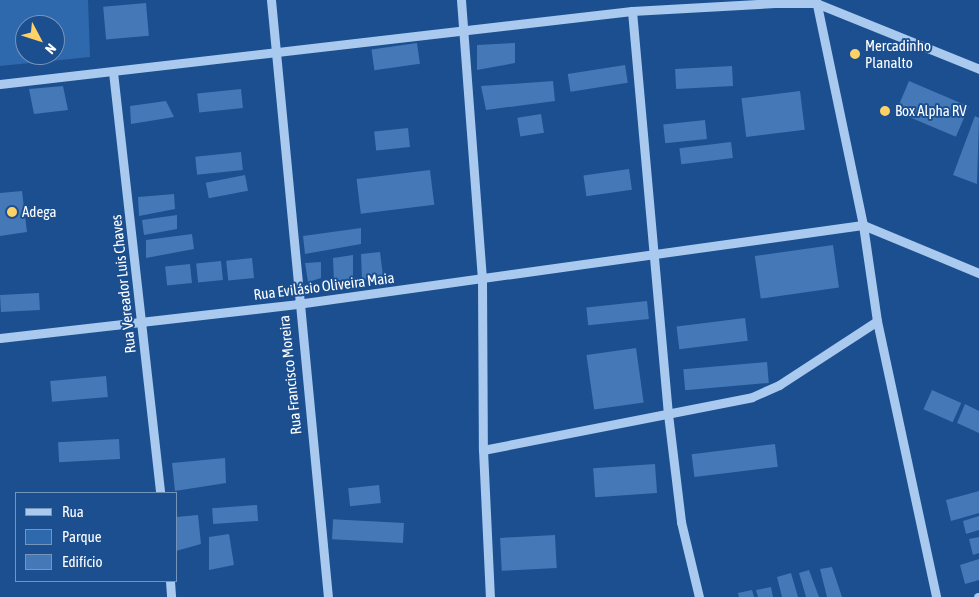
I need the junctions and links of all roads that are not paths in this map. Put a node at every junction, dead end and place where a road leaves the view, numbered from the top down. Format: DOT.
graph roads {
  1 [pos="271,0"];
  2 [pos="461,0"];
  3 [pos="816,1"];
  4 [pos="632,11"];
  5 [pos="463,30"];
  6 [pos="279,54"];
  7 [pos="979,69"];
  8 [pos="113,72"];
  9 [pos="0,84"];
  10 [pos="863,225"];
  11 [pos="650,251"];
  12 [pos="979,273"];
  13 [pos="482,279"];
  14 [pos="297,304"];
  15 [pos="876,321"];
  16 [pos="141,323"];
  17 [pos="0,338"];
  18 [pos="668,414"];
  19 [pos="482,450"];
  20 [pos="160,492"];
  21 [pos="170,582"];
  22 [pos="171,597"];
  23 [pos="328,597"];
  24 [pos="490,597"];
  25 [pos="699,597"];
  26 [pos="936,597"];
  1 -- 6 [label="street, Rua Francisco Moreira"];
  2 -- 5 [label="street"];
  3 -- 4 [label="street"];
  3 -- 7 [label="street"];
  3 -- 10 [label="street"];
  4 -- 5 [label="street"];
  4 -- 11 [label="street"];
  5 -- 6 [label="street"];
  5 -- 13 [label="street"];
  6 -- 8 [label="street"];
  6 -- 14 [label="street, Rua Francisco Moreira"];
  8 -- 9 [label="street"];
  8 -- 16 [label="street, Rua Vereador Luis Chaves"];
  10 -- 11 [label="street, Rua Evilásio Oliveira Maia"];
  10 -- 12 [label="street"];
  10 -- 15 [label="street"];
  11 -- 13 [label="street, Rua Evilásio Oliveira Maia"];
  11 -- 18 [label="street"];
  13 -- 14 [label="street, Rua Evilásio Oliveira Maia"];
  13 -- 19 [label="street"];
  14 -- 16 [label="street, Rua Evilásio Oliveira Maia"];
  14 -- 23 [label="street, Rua Francisco Moreira"];
  15 -- 18 [label="street"];
  15 -- 26 [label="street"];
  16 -- 17 [label="street, Rua Evilásio Oliveira Maia"];
  16 -- 20 [label="street, Rua Vereador Luis Chaves"];
  18 -- 19 [label="street"];
  18 -- 25 [label="street"];
  19 -- 24 [label="street"];
  21 -- 22 [label="street"];
}
